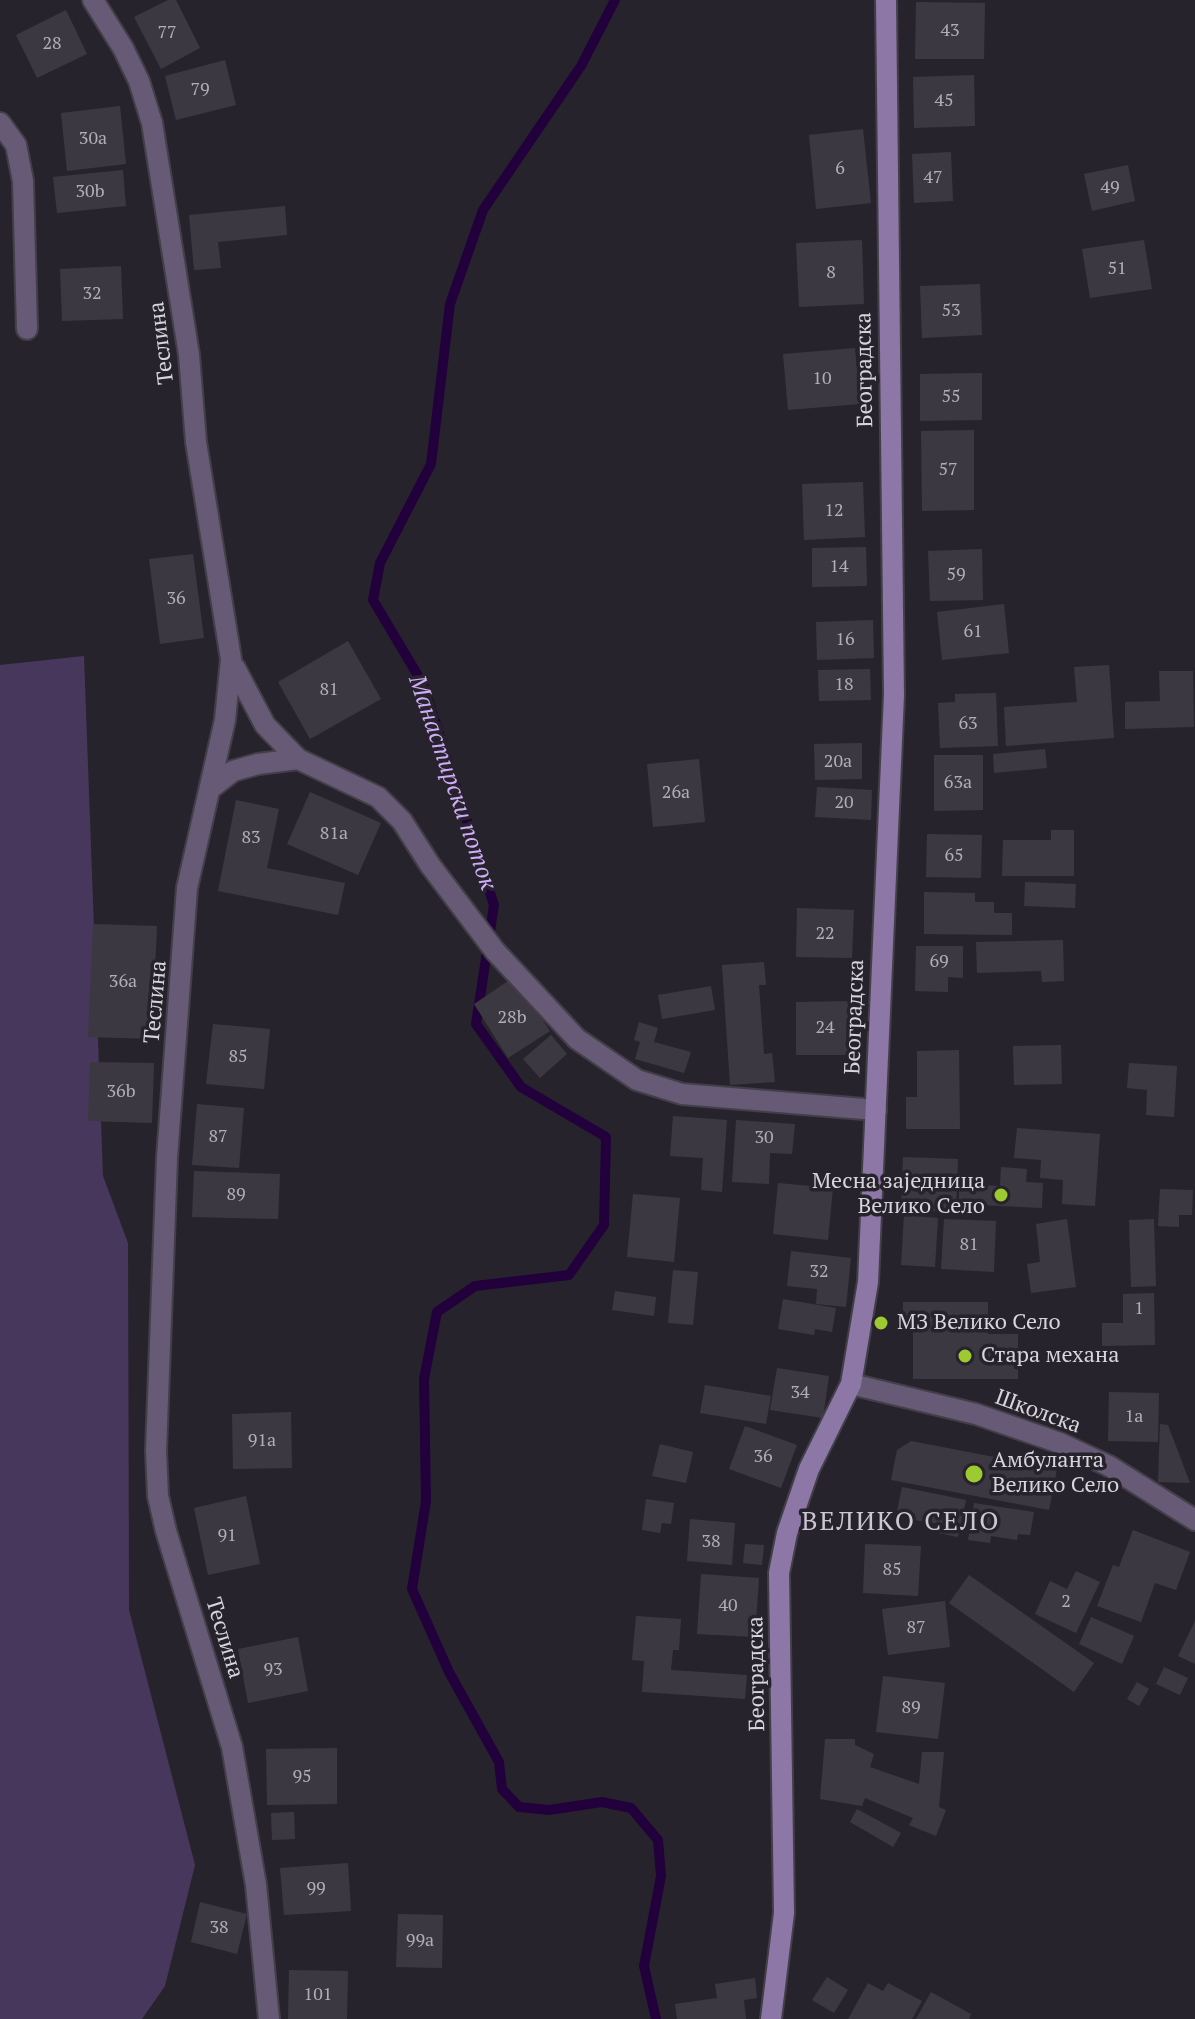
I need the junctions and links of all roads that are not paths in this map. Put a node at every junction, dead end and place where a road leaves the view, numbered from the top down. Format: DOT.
graph roads {
  1 [pos="93,0"];
  2 [pos="886,0"];
  3 [pos="0,123"];
  4 [pos="27,329"];
  5 [pos="231,659"];
  6 [pos="298,759"];
  7 [pos="211,788"];
  8 [pos="876,1110"];
  9 [pos="851,1384"];
  10 [pos="1195,1520"];
  11 [pos="269,2019"];
  12 [pos="771,2019"];
  1 -- 5 [label="street, Теслина"];
  2 -- 8 [label="street, Београдска"];
  3 -- 4 [label="street"];
  5 -- 6 [label="street"];
  5 -- 7 [label="street, Теслина"];
  6 -- 7 [label="street"];
  6 -- 8 [label="street"];
  7 -- 11 [label="street, Теслина"];
  8 -- 9 [label="street, Београдска"];
  9 -- 10 [label="street, Школска"];
  9 -- 12 [label="street, Београдска"];
}
